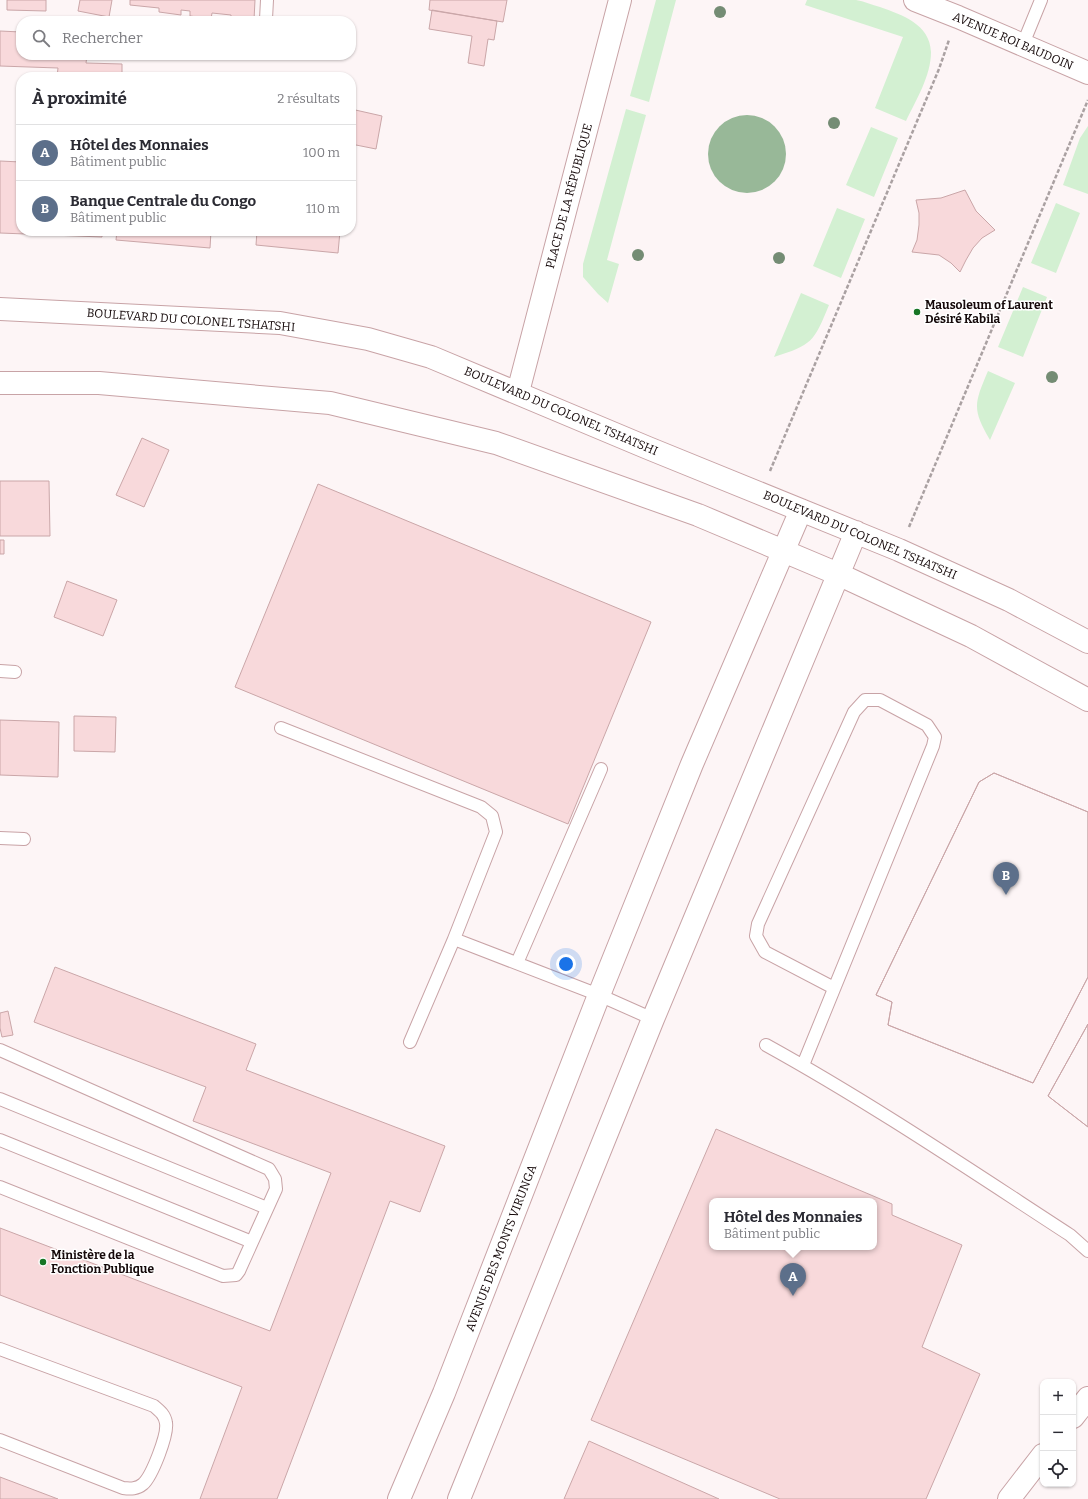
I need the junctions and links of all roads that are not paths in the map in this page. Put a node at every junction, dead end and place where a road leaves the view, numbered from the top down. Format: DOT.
graph roads {
  1 [pos="267,0"];
  2 [pos="620,0"];
  3 [pos="915,0"];
  4 [pos="1041,0"];
  5 [pos="266,16"];
  6 [pos="1023,44"];
  7 [pos="1088,73"];
  8 [pos="0,309"];
  9 [pos="0,383"];
  10 [pos="518,392"];
  11 [pos="801,510"];
  12 [pos="856,532"];
  13 [pos="783,551"];
  14 [pos="838,574"];
  15 [pos="1088,642"];
  16 [pos="0,671"];
  17 [pos="15,672"];
  18 [pos="1088,700"];
  19 [pos="281,728"];
  20 [pos="601,769"];
  21 [pos="0,838"];
  22 [pos="24,839"];
  23 [pos="454,939"];
  24 [pos="517,963"];
  25 [pos="834,988"];
  26 [pos="599,995"];
  27 [pos="653,1019"];
  28 [pos="410,1042"];
  29 [pos="766,1045"];
  30 [pos="0,1050"];
  31 [pos="803,1066"];
  32 [pos="0,1099"];
  33 [pos="0,1140"];
  34 [pos="0,1187"];
  35 [pos="267,1208"];
  36 [pos="252,1242"];
  37 [pos="1088,1251"];
  38 [pos="0,1349"];
  39 [pos="1088,1398"];
  40 [pos="1075,1415"];
  41 [pos="0,1440"];
  42 [pos="1040,1459"];
  43 [pos="399,1499"];
  44 [pos="459,1499"];
  45 [pos="1009,1499"];
  1 -- 5 [label="lane"];
  2 -- 10 [label="street, PLACE DE LA RÉPUBLIQUE"];
  3 -- 6 [label="street, AVENUE ROI BAUDOIN"];
  4 -- 6 [label="lane"];
  6 -- 7 [label="street, AVENUE ROI BAUDOIN"];
  8 -- 10 [label="street, BOULEVARD DU COLONEL TSHATSHI"];
  9 -- 13 [label="street"];
  10 -- 11 [label="street, BOULEVARD DU COLONEL TSHATSHI"];
  11 -- 12 [label="street, BOULEVARD DU COLONEL TSHATSHI"];
  11 -- 13 [label="street, AVENUE DES MONTS VIRUNGA"];
  12 -- 14 [label="street"];
  12 -- 15 [label="street, BOULEVARD DU COLONEL TSHATSHI"];
  13 -- 14 [label="street"];
  13 -- 26 [label="street, AVENUE DES MONTS VIRUNGA"];
  14 -- 18 [label="street"];
  14 -- 27 [label="street"];
  16 -- 17 [label="lane"];
  19 -- 23 [label="lane"];
  20 -- 24 [label="lane"];
  21 -- 22 [label="lane"];
  23 -- 24 [label="lane"];
  23 -- 28 [label="lane"];
  24 -- 26 [label="lane"];
  25 -- 25 [label="lane"];
  25 -- 31 [label="lane"];
  26 -- 27 [label="lane"];
  26 -- 43 [label="street, AVENUE DES MONTS VIRUNGA"];
  27 -- 44 [label="street"];
  29 -- 31 [label="lane"];
  30 -- 35 [label="lane"];
  31 -- 37 [label="lane"];
  32 -- 35 [label="lane"];
  33 -- 36 [label="lane"];
  34 -- 36 [label="lane"];
  35 -- 36 [label="lane"];
  38 -- 41 [label="lane"];
  39 -- 40 [label="street"];
  42 -- 45 [label="street"];
}
